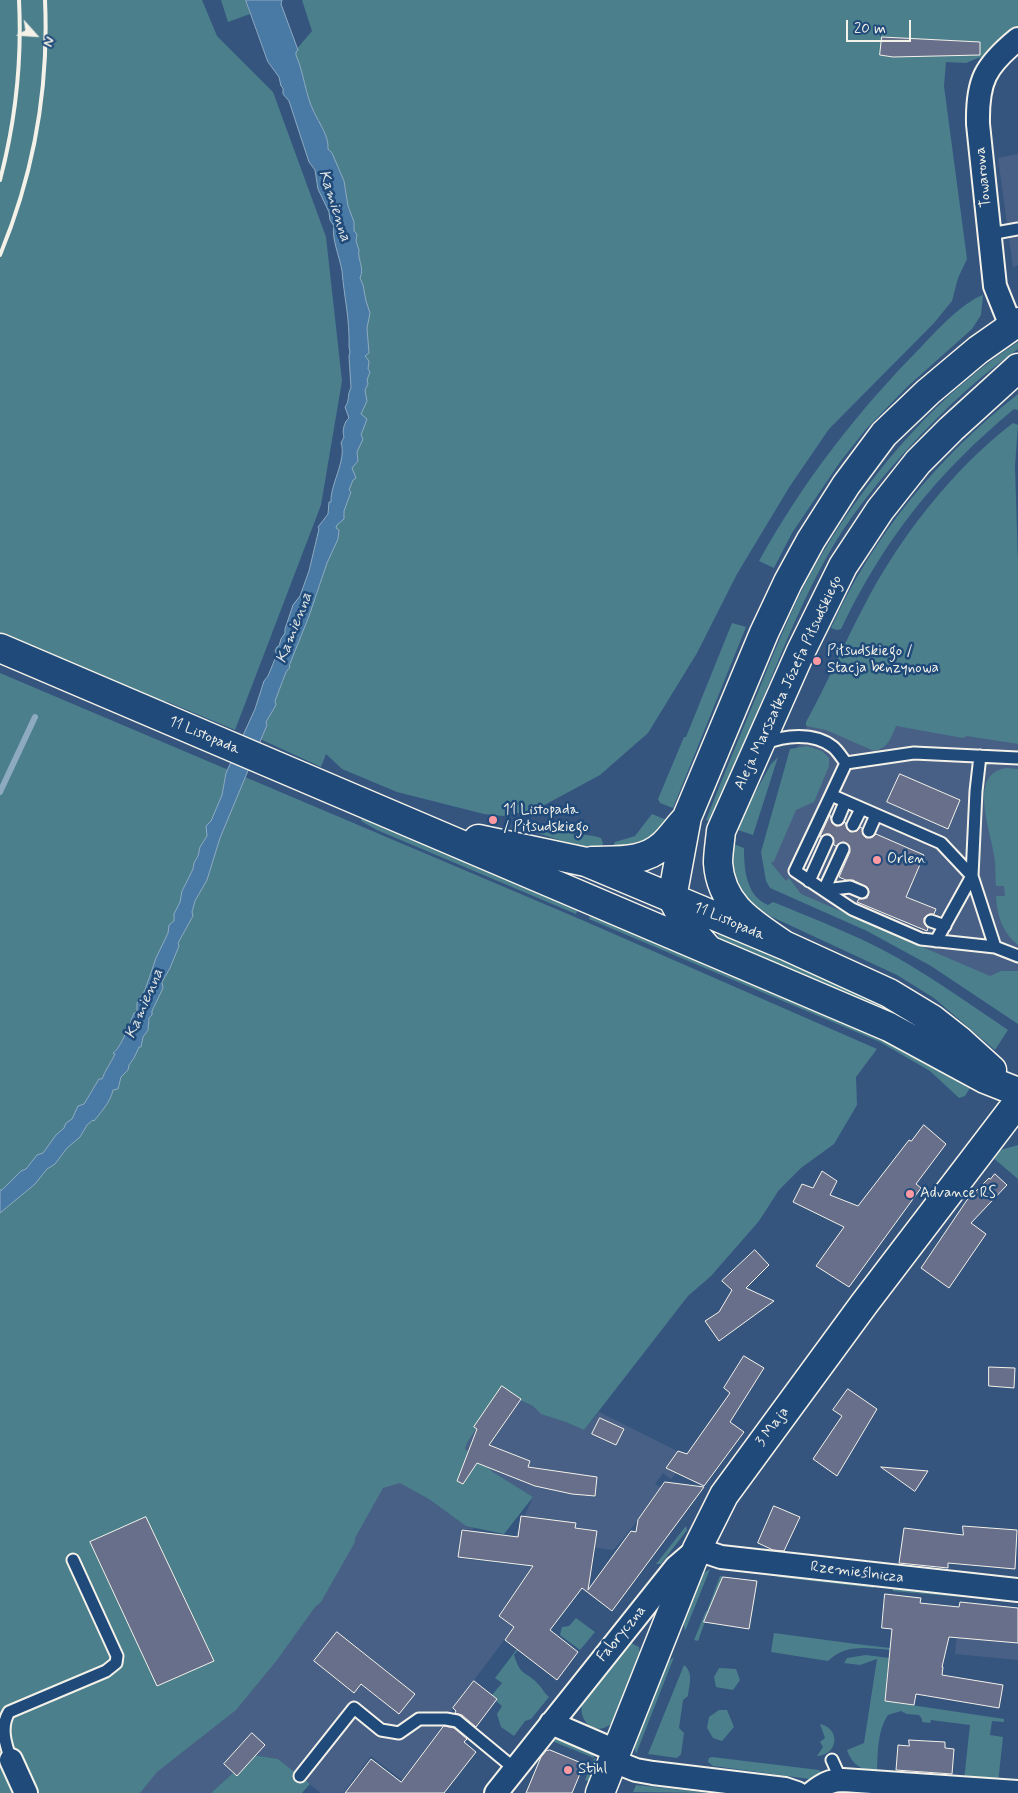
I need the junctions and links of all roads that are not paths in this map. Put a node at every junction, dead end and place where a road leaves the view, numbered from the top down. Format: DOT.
graph roads {
  1 [pos="1018,39"];
  2 [pos="1018,229"];
  3 [pos="990,234"];
  4 [pos="1015,324"];
  5 [pos="1018,368"];
  6 [pos="0,648"];
  7 [pos="759,746"];
  8 [pos="980,756"];
  9 [pos="1018,758"];
  10 [pos="846,763"];
  11 [pos="830,796"];
  12 [pos="846,802"];
  13 [pos="861,809"];
  14 [pos="876,815"];
  15 [pos="686,818"];
  16 [pos="838,819"];
  17 [pos="409,822"];
  18 [pos="853,826"];
  19 [pos="869,831"];
  20 [pos="722,832"];
  21 [pos="827,842"];
  22 [pos="843,849"];
  23 [pos="586,862"];
  24 [pos="972,876"];
  25 [pos="809,881"];
  26 [pos="824,890"];
  27 [pos="862,892"];
  28 [pos="672,898"];
  29 [pos="598,904"];
  30 [pos="931,921"];
  31 [pos="944,926"];
  32 [pos="936,941"];
  33 [pos="784,945"];
  34 [pos="995,947"];
  35 [pos="710,951"];
  36 [pos="1018,956"];
  37 [pos="1018,1091"];
  38 [pos="1018,1102"];
  39 [pos="697,1549"];
  40 [pos="73,1560"];
  41 [pos="1018,1590"];
  42 [pos="551,1723"];
  43 [pos="614,1756"];
  44 [pos="11,1760"];
  45 [pos="515,1769"];
  46 [pos="300,1776"];
  47 [pos="1018,1792"];
  48 [pos="26,1793"];
  49 [pos="496,1793"];
  50 [pos="600,1793"];
  51 [pos="797,1793"];
  52 [pos="812,1793"];
  1 -- 3 [label="street, Towarowa"];
  2 -- 3 [label="lane"];
  3 -- 4 [label="street, Towarowa"];
  4 -- 15 [label="street"];
  5 -- 7 [label="street, Aleja Marszałka Józefa Piłsudskiego"];
  6 -- 17 [label="street, 11 Listopada"];
  7 -- 10 [label="lane"];
  7 -- 20 [label="street, Aleja Marszałka Józefa Piłsudskiego"];
  8 -- 9 [label="lane"];
  8 -- 10 [label="lane"];
  8 -- 24 [label="lane"];
  10 -- 11 [label="lane"];
  11 -- 12 [label="lane"];
  11 -- 25 [label="lane"];
  12 -- 13 [label="lane"];
  12 -- 16 [label="lane"];
  13 -- 14 [label="lane"];
  13 -- 18 [label="lane"];
  14 -- 19 [label="lane"];
  14 -- 24 [label="lane"];
  15 -- 23 [label="street"];
  15 -- 28 [label="street"];
  17 -- 23 [label="street, 11 Listopada"];
  17 -- 29 [label="street, 11 Listopada"];
  20 -- 28 [label="street"];
  20 -- 33 [label="street, Aleja Marszałka Józefa Piłsudskiego"];
  21 -- 25 [label="lane"];
  22 -- 26 [label="lane"];
  23 -- 28 [label="street, 11 Listopada"];
  24 -- 31 [label="lane"];
  24 -- 34 [label="lane"];
  25 -- 26 [label="lane"];
  26 -- 27 [label="lane"];
  26 -- 32 [label="lane"];
  28 -- 29 [label="street"];
  28 -- 33 [label="street, 11 Listopada"];
  28 -- 35 [label="street"];
  29 -- 35 [label="street, 11 Listopada"];
  30 -- 31 [label="lane"];
  31 -- 32 [label="lane"];
  32 -- 34 [label="lane"];
  33 -- 37 [label="street, 11 Listopada"];
  34 -- 36 [label="lane"];
  35 -- 37 [label="street, 11 Listopada"];
  38 -- 39 [label="street, 3 Maja"];
  39 -- 41 [label="street, Rzemieślnicza"];
  39 -- 42 [label="street, Fabryczna"];
  39 -- 43 [label="street, 3 Maja"];
  40 -- 44 [label="lane"];
  42 -- 43 [label="street"];
  42 -- 45 [label="street, Fabryczna"];
  43 -- 50 [label="street, 3 Maja"];
  43 -- 51 [label="street"];
  44 -- 48 [label="street"];
  45 -- 46 [label="lane"];
  45 -- 49 [label="street, Fabryczna"];
  47 -- 52 [label="street"];
}
